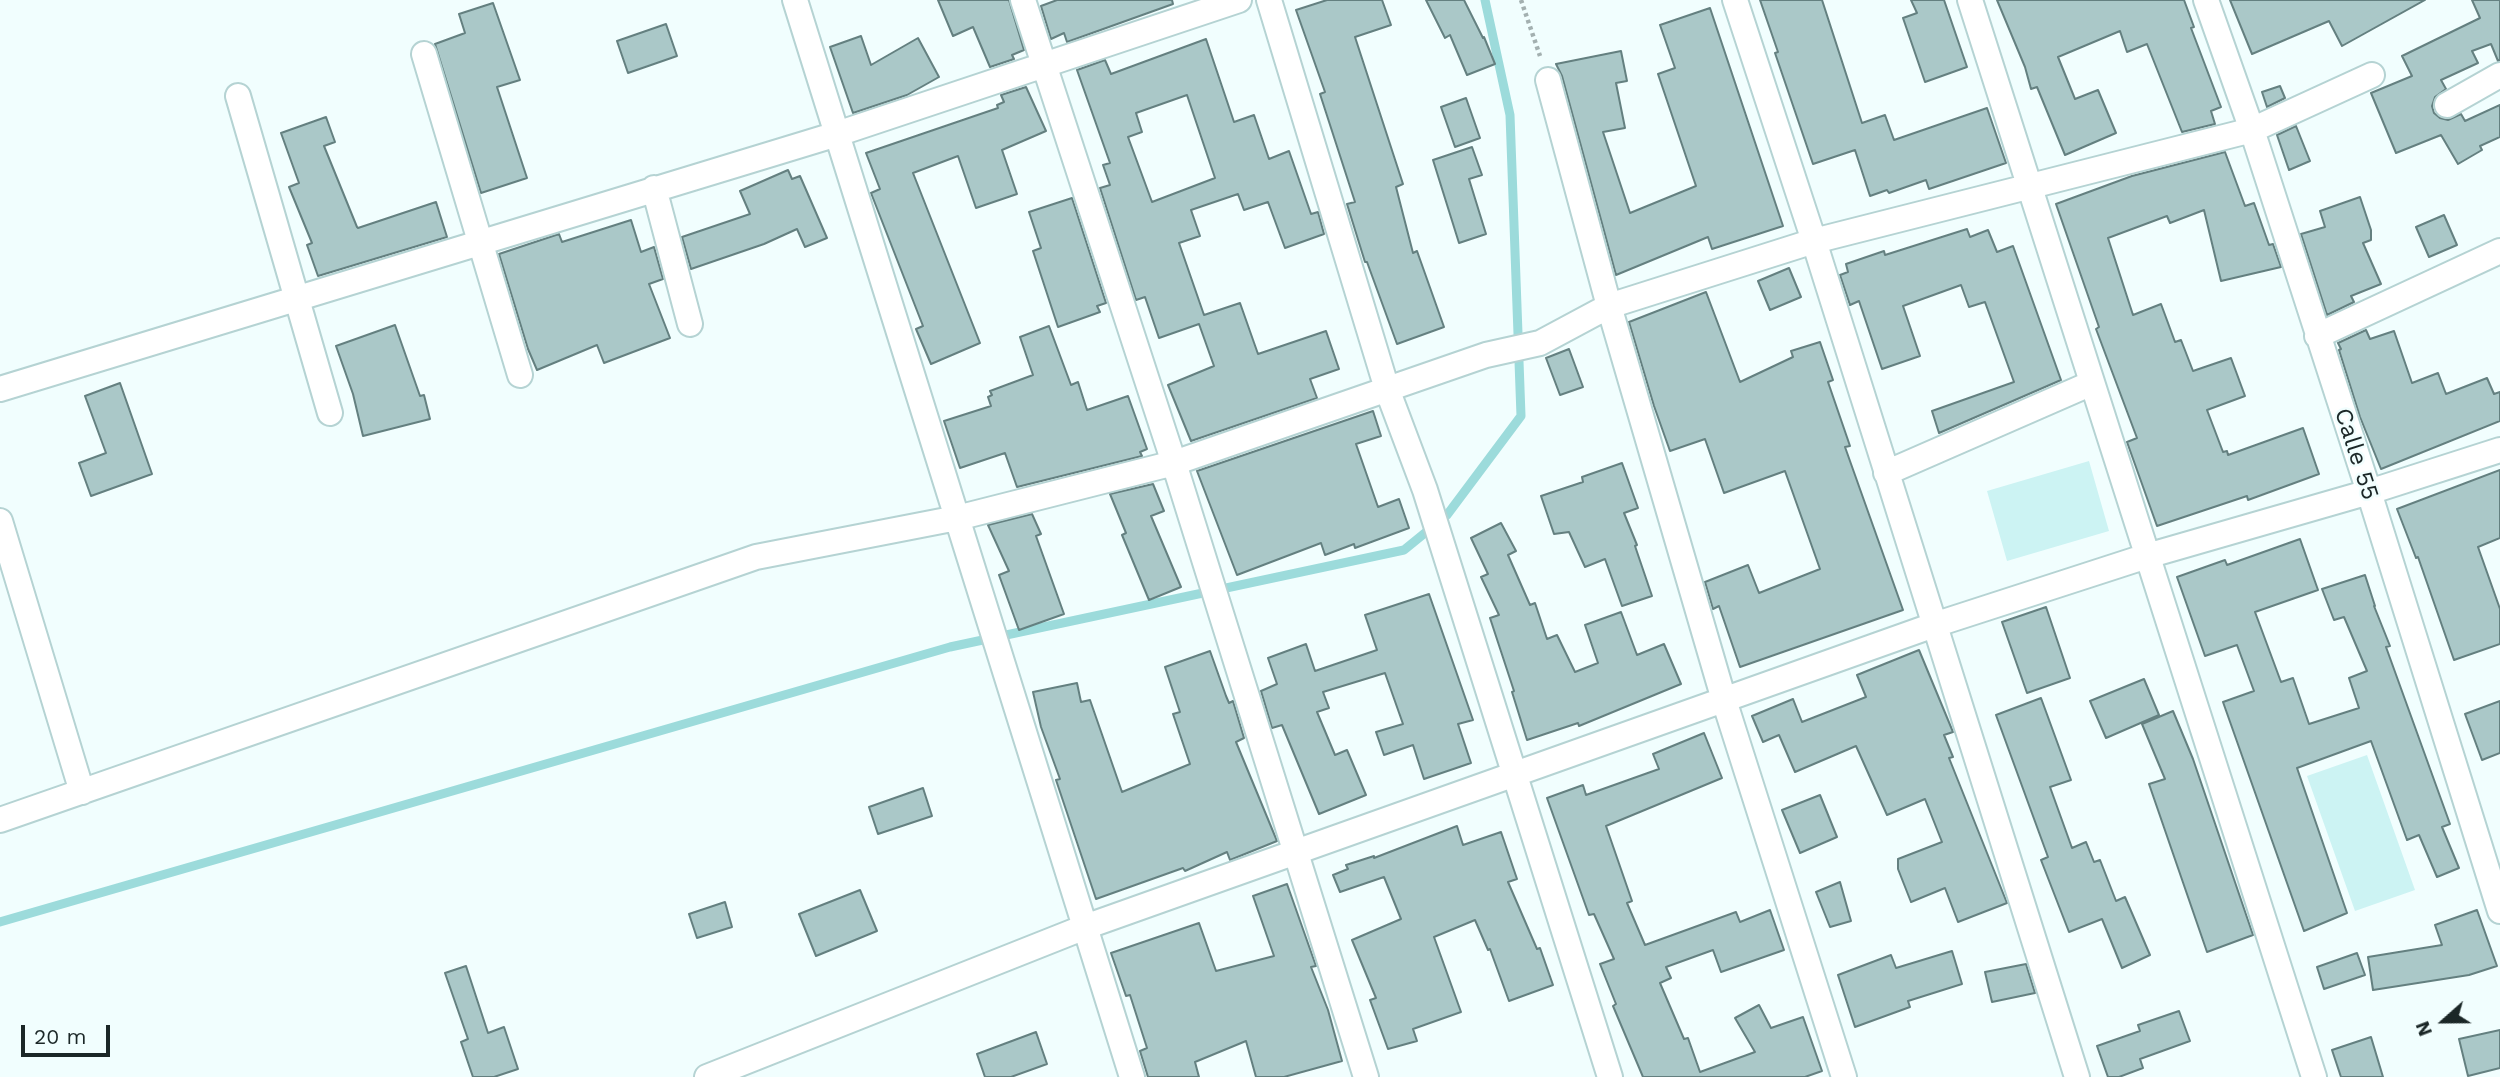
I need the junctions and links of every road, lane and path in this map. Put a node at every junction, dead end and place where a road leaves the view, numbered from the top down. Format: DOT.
graph roads {
  1 [pos="795,0"];
  2 [pos="1023,0"];
  3 [pos="1239,0"];
  4 [pos="1269,0"];
  5 [pos="1521,0"];
  6 [pos="1735,0"];
  7 [pos="1970,0"];
  8 [pos="2206,0"];
  9 [pos="424,54"];
  10 [pos="1043,65"];
  11 [pos="2372,75"];
  12 [pos="2500,75"];
  13 [pos="1548,80"];
  14 [pos="239,96"];
  15 [pos="2447,105"];
  16 [pos="2252,130"];
  17 [pos="837,134"];
  18 [pos="2028,185"];
  19 [pos="654,188"];
  20 [pos="1814,241"];
  21 [pos="480,242"];
  22 [pos="2500,251"];
  23 [pos="297,298"];
  24 [pos="1609,306"];
  25 [pos="690,324"];
  26 [pos="2317,336"];
  27 [pos="520,375"];
  28 [pos="2092,383"];
  29 [pos="0,389"];
  30 [pos="1387,389"];
  31 [pos="330,413"];
  32 [pos="2500,450"];
  33 [pos="1174,463"];
  34 [pos="1886,473"];
  35 [pos="2369,492"];
  36 [pos="957,518"];
  37 [pos="0,521"];
  38 [pos="2147,556"];
  39 [pos="1934,625"];
  40 [pos="1724,700"];
  41 [pos="1515,774"];
  42 [pos="82,792"];
  43 [pos="0,820"];
  44 [pos="1295,852"];
  45 [pos="2495,875"];
  46 [pos="2500,911"];
  47 [pos="1085,927"];
  48 [pos="707,1077"];
  49 [pos="1132,1077"];
  50 [pos="1366,1077"];
  51 [pos="1610,1077"];
  52 [pos="1844,1077"];
  53 [pos="2077,1077"];
  54 [pos="2314,1077"];
  1 -- 17 [label="street"];
  2 -- 10 [label="street"];
  3 -- 10 [label="street"];
  4 -- 30 [label="street"];
  5 -- 13 [label="path"];
  6 -- 20 [label="street"];
  7 -- 18 [label="street"];
  8 -- 16 [label="street, Calle 55"];
  9 -- 21 [label="street"];
  10 -- 17 [label="street"];
  10 -- 33 [label="street"];
  11 -- 16 [label="street"];
  12 -- 15 [label="street"];
  13 -- 24 [label="street"];
  14 -- 23 [label="street"];
  16 -- 18 [label="street"];
  16 -- 26 [label="street, Calle 55"];
  17 -- 19 [label="street"];
  17 -- 36 [label="street"];
  18 -- 20 [label="street"];
  18 -- 28 [label="street"];
  19 -- 21 [label="street"];
  19 -- 25 [label="street"];
  20 -- 24 [label="street"];
  20 -- 34 [label="street"];
  21 -- 23 [label="street"];
  21 -- 27 [label="street"];
  22 -- 26 [label="street"];
  23 -- 29 [label="street"];
  23 -- 31 [label="street"];
  24 -- 30 [label="street"];
  24 -- 40 [label="street"];
  26 -- 35 [label="street, Calle 55"];
  28 -- 34 [label="street"];
  28 -- 38 [label="street"];
  30 -- 33 [label="street"];
  30 -- 41 [label="street"];
  32 -- 35 [label="street"];
  33 -- 36 [label="street"];
  33 -- 44 [label="street"];
  34 -- 39 [label="street"];
  35 -- 38 [label="street"];
  35 -- 45 [label="street, Calle 55"];
  36 -- 42 [label="street"];
  36 -- 47 [label="street"];
  37 -- 42 [label="street"];
  38 -- 39 [label="street"];
  38 -- 54 [label="street"];
  39 -- 40 [label="street"];
  39 -- 53 [label="street"];
  40 -- 41 [label="street"];
  40 -- 52 [label="street"];
  41 -- 44 [label="street"];
  41 -- 51 [label="street"];
  42 -- 43 [label="street"];
  44 -- 47 [label="street"];
  44 -- 50 [label="street"];
  45 -- 46 [label="street, Calle 55"];
  47 -- 48 [label="street"];
  47 -- 49 [label="street"];
}
